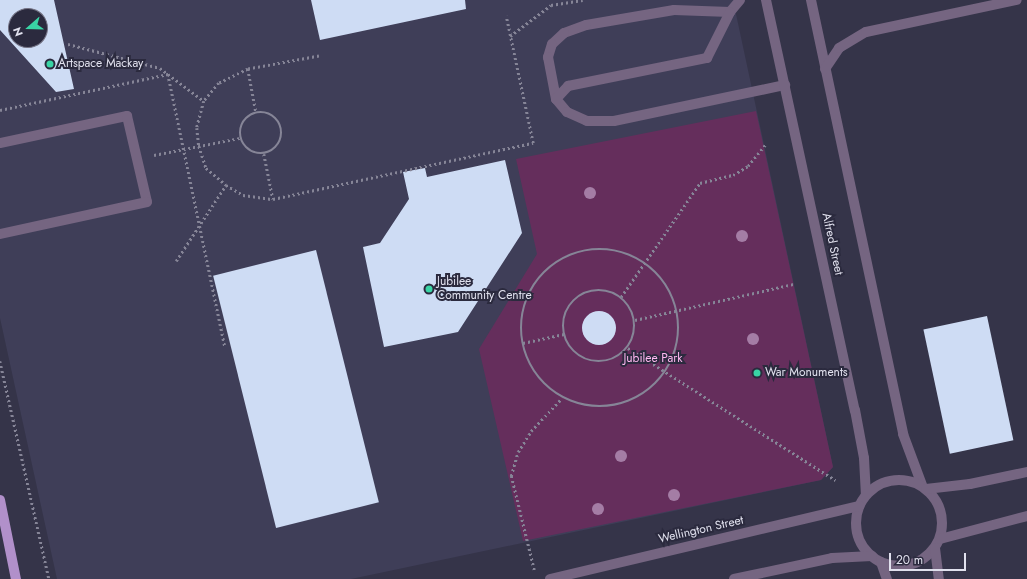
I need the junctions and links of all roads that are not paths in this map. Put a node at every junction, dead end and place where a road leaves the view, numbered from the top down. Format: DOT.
graph roads {
  1 [pos="740,0"];
  2 [pos="766,0"];
  3 [pos="811,0"];
  4 [pos="1017,0"];
  5 [pos="730,12"];
  6 [pos="825,69"];
  7 [pos="785,85"];
  8 [pos="556,99"];
  9 [pos="0,143"];
  10 [pos="0,234"];
  11 [pos="1027,472"];
  12 [pos="924,487"];
  13 [pos="866,494"];
  14 [pos="0,500"];
  15 [pos="859,506"];
  16 [pos="1027,516"];
  17 [pos="940,538"];
  18 [pos="935,548"];
  19 [pos="872,556"];
  20 [pos="881,562"];
  21 [pos="16,579"];
  22 [pos="550,579"];
  23 [pos="734,579"];
  24 [pos="887,579"];
  25 [pos="939,579"];
  1 -- 5 [label="street"];
  2 -- 7 [label="street, Alfred Street"];
  3 -- 6 [label="street"];
  4 -- 6 [label="street"];
  5 -- 8 [label="street"];
  5 -- 8 [label="street"];
  6 -- 12 [label="street"];
  7 -- 8 [label="street"];
  7 -- 13 [label="street, Alfred Street"];
  9 -- 10 [label="street"];
  11 -- 12 [label="street"];
  12 -- 13 [label="street"];
  12 -- 17 [label="street"];
  13 -- 15 [label="street"];
  14 -- 21 [label="main road"];
  15 -- 19 [label="street"];
  15 -- 22 [label="street, Wellington Street"];
  16 -- 17 [label="street"];
  17 -- 18 [label="street"];
  18 -- 20 [label="street"];
  18 -- 25 [label="street"];
  19 -- 20 [label="street"];
  19 -- 23 [label="street"];
  20 -- 24 [label="street"];
}
